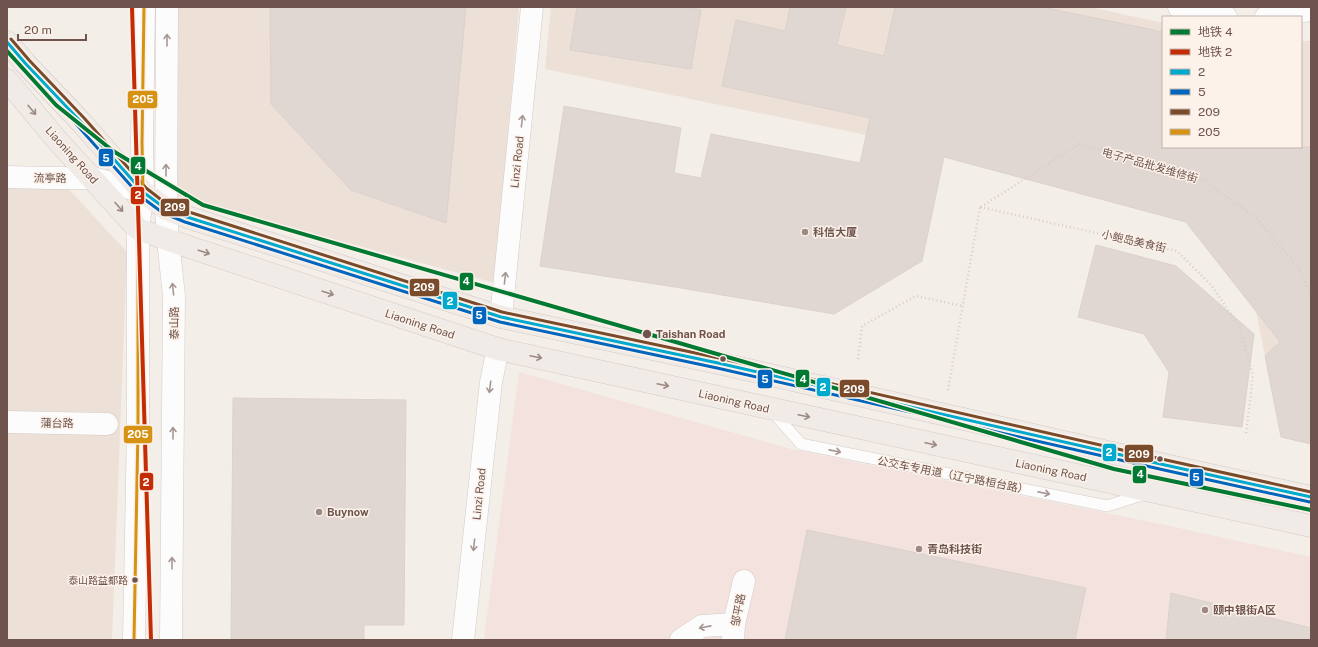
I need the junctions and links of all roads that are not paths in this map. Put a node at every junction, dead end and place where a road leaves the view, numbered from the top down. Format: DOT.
graph roads {
  1 [pos="144,7"];
  2 [pos="167,7"];
  3 [pos="532,7"];
  4 [pos="1179,7"];
  5 [pos="1311,10"];
  6 [pos="1221,16"];
  7 [pos="1272,16"];
  8 [pos="7,42"];
  9 [pos="7,80"];
  10 [pos="7,177"];
  11 [pos="93,178"];
  12 [pos="143,192"];
  13 [pos="166,209"];
  14 [pos="138,229"];
  15 [pos="168,240"];
  16 [pos="501,317"];
  17 [pos="498,349"];
  18 [pos="7,422"];
  19 [pos="107,424"];
  20 [pos="1311,497"];
  21 [pos="1311,526"];
  22 [pos="744,581"];
  23 [pos="734,632"];
  24 [pos="134,640"];
  25 [pos="171,640"];
  26 [pos="463,640"];
  27 [pos="680,640"];
  1 -- 12 [label="street"];
  13 -- 2 [label="street, 泰山路, one-way"];
  16 -- 3 [label="street, Linzi Road, one-way"];
  4 -- 6 [label="street"];
  5 -- 7 [label="street"];
  8 -- 12 [label="main road"];
  9 -- 11 [label="main road, Liaoning Road, one-way"];
  10 -- 11 [label="street, 流亭路"];
  11 -- 12 [label="street, 流亭路"];
  11 -- 14 [label="main road, Liaoning Road, one-way"];
  12 -- 13 [label="main road"];
  12 -- 14 [label="street"];
  13 -- 15 [label="street, 泰山路"];
  13 -- 16 [label="main road"];
  14 -- 15 [label="main road, Liaoning Road"];
  14 -- 24 [label="street"];
  15 -- 17 [label="main road, Liaoning Road, one-way"];
  25 -- 15 [label="street, 泰山路, one-way"];
  16 -- 20 [label="main road"];
  17 -- 21 [label="main road, Liaoning Road, one-way"];
  17 -- 26 [label="street, Linzi Road, one-way"];
  18 -- 19 [label="street, 蒲台路"];
  22 -- 23 [label="street, 邹平路"];
  23 -- 27 [label="street, one-way"];
}
